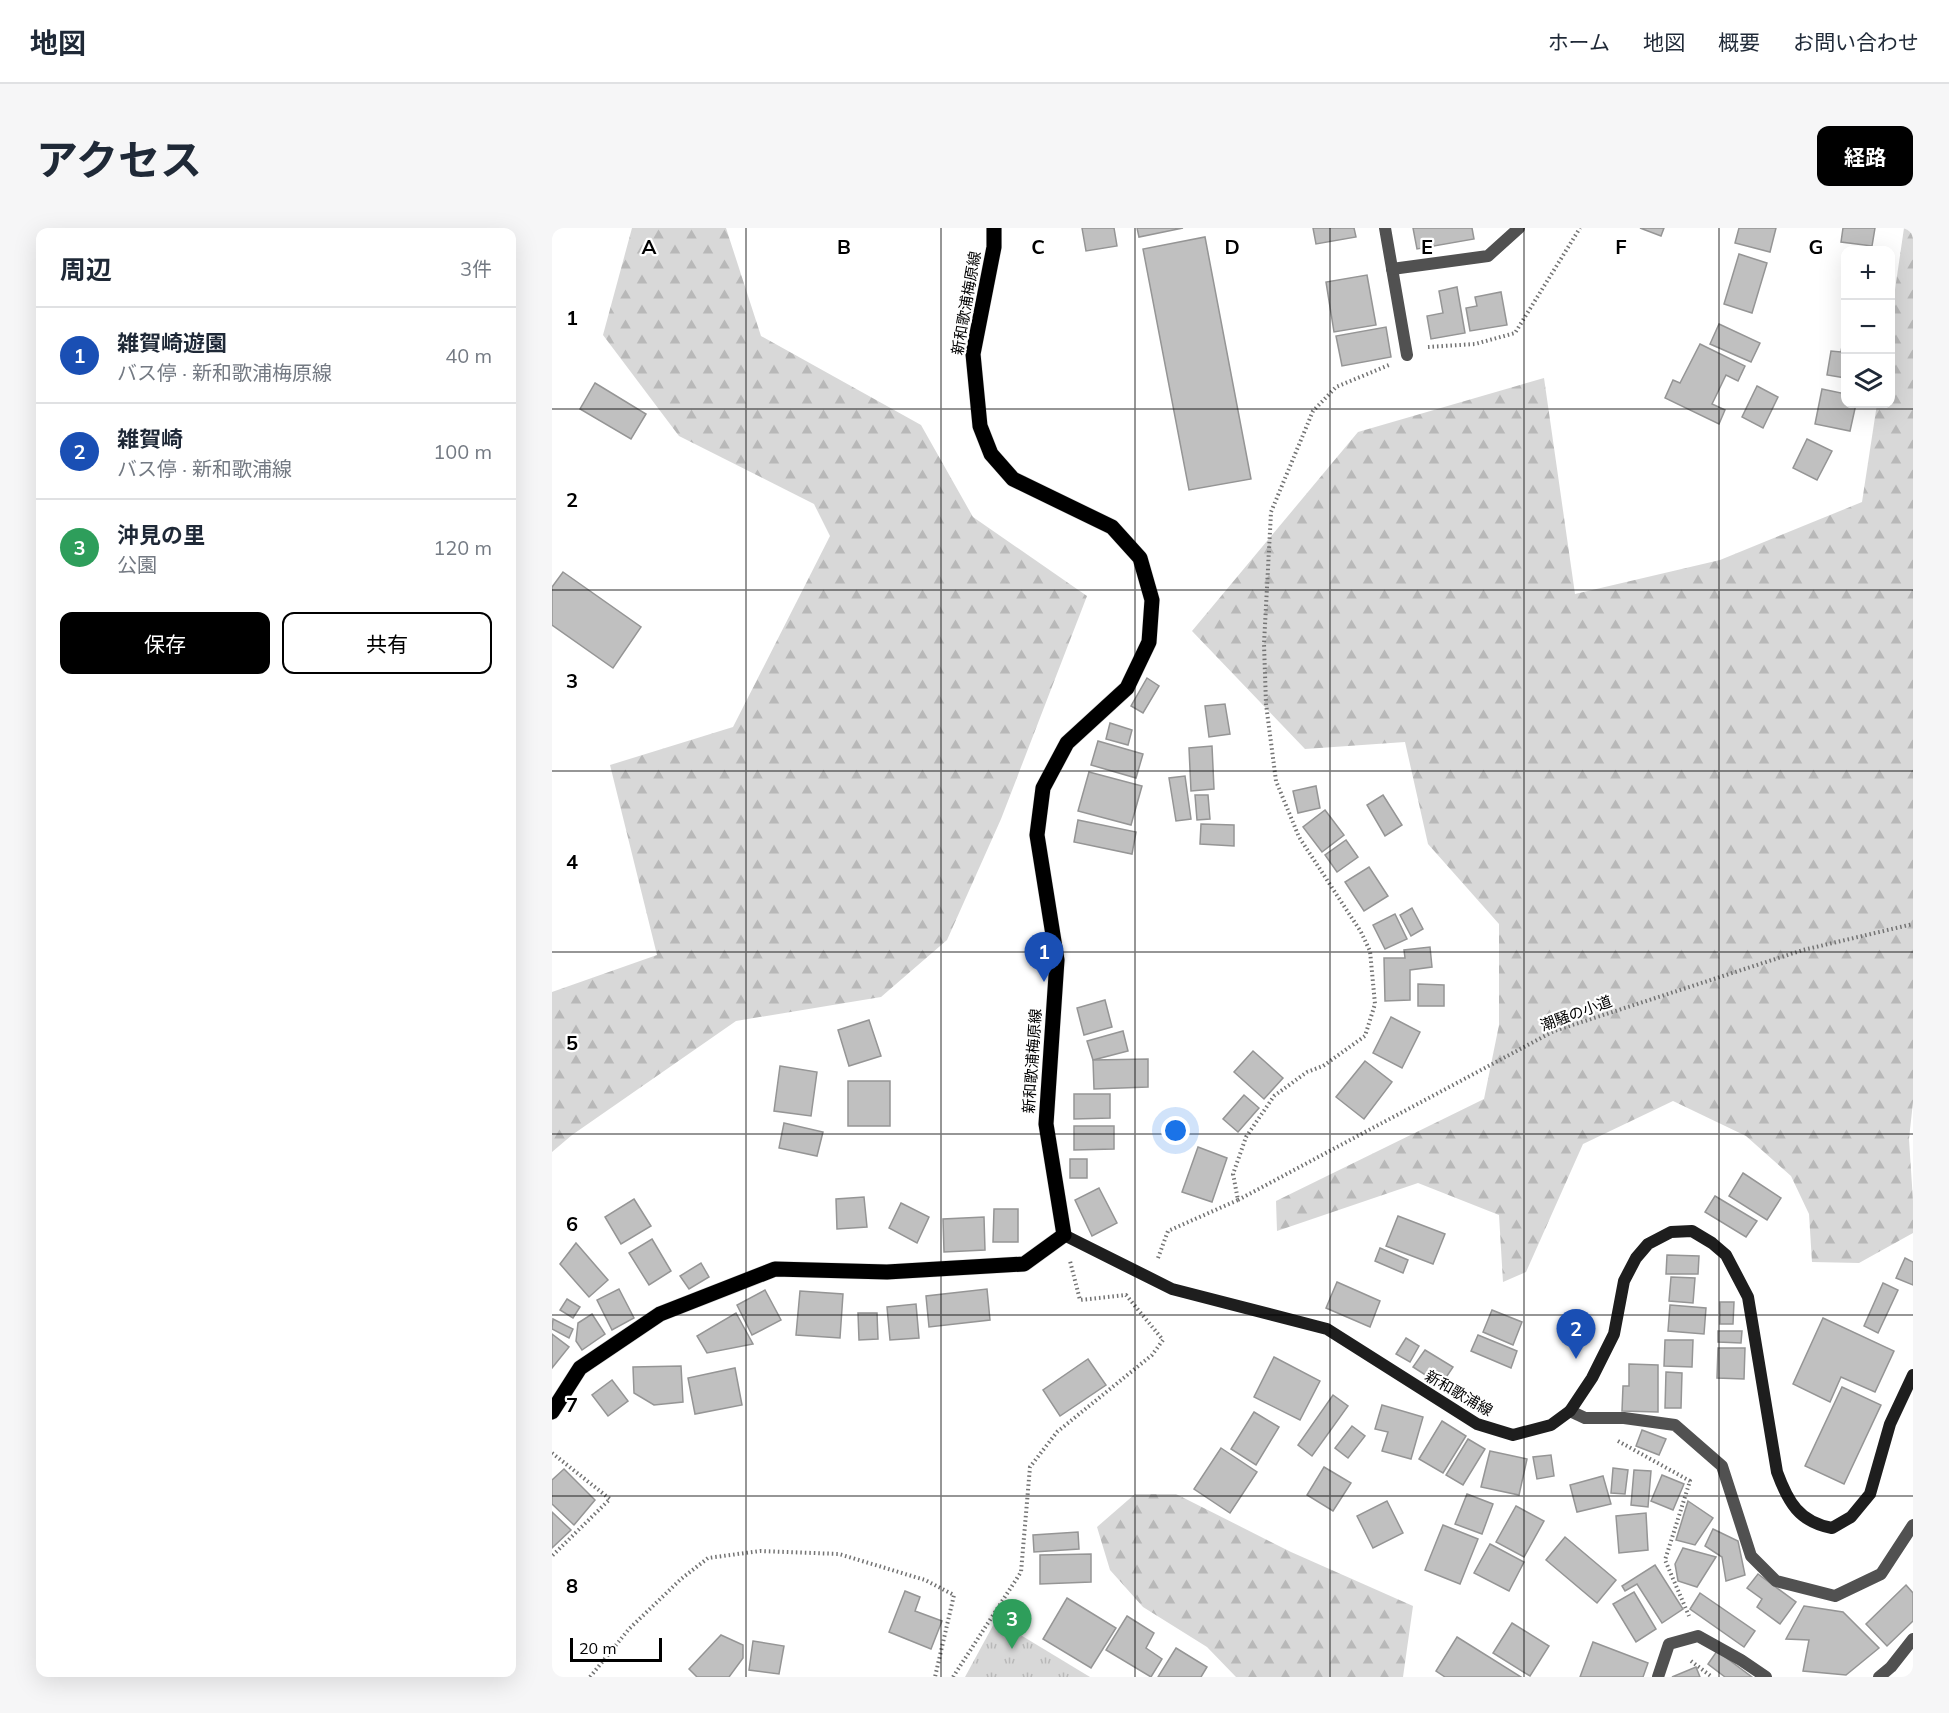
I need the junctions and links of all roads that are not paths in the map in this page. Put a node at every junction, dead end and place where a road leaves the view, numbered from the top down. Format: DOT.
graph roads {
  1 [pos="994,228"];
  2 [pos="1385,228"];
  3 [pos="1519,228"];
  4 [pos="1392,269"];
  5 [pos="1407,355"];
  6 [pos="1064,1235"];
  7 [pos="1913,1375"];
  8 [pos="1570,1411"];
  9 [pos="552,1412"];
  10 [pos="1913,1525"];
  11 [pos="1913,1640"];
  12 [pos="1658,1677"];
  13 [pos="1766,1677"];
  14 [pos="1879,1677"];
  1 -- 6 [label="main road, 新和歌浦梅原線"];
  2 -- 4 [label="street"];
  3 -- 4 [label="street"];
  4 -- 5 [label="street"];
  6 -- 8 [label="main road, 新和歌浦線"];
  6 -- 9 [label="main road"];
  7 -- 8 [label="main road, 新和歌浦線"];
  8 -- 10 [label="street"];
  11 -- 14 [label="street"];
  12 -- 13 [label="street"];
}
